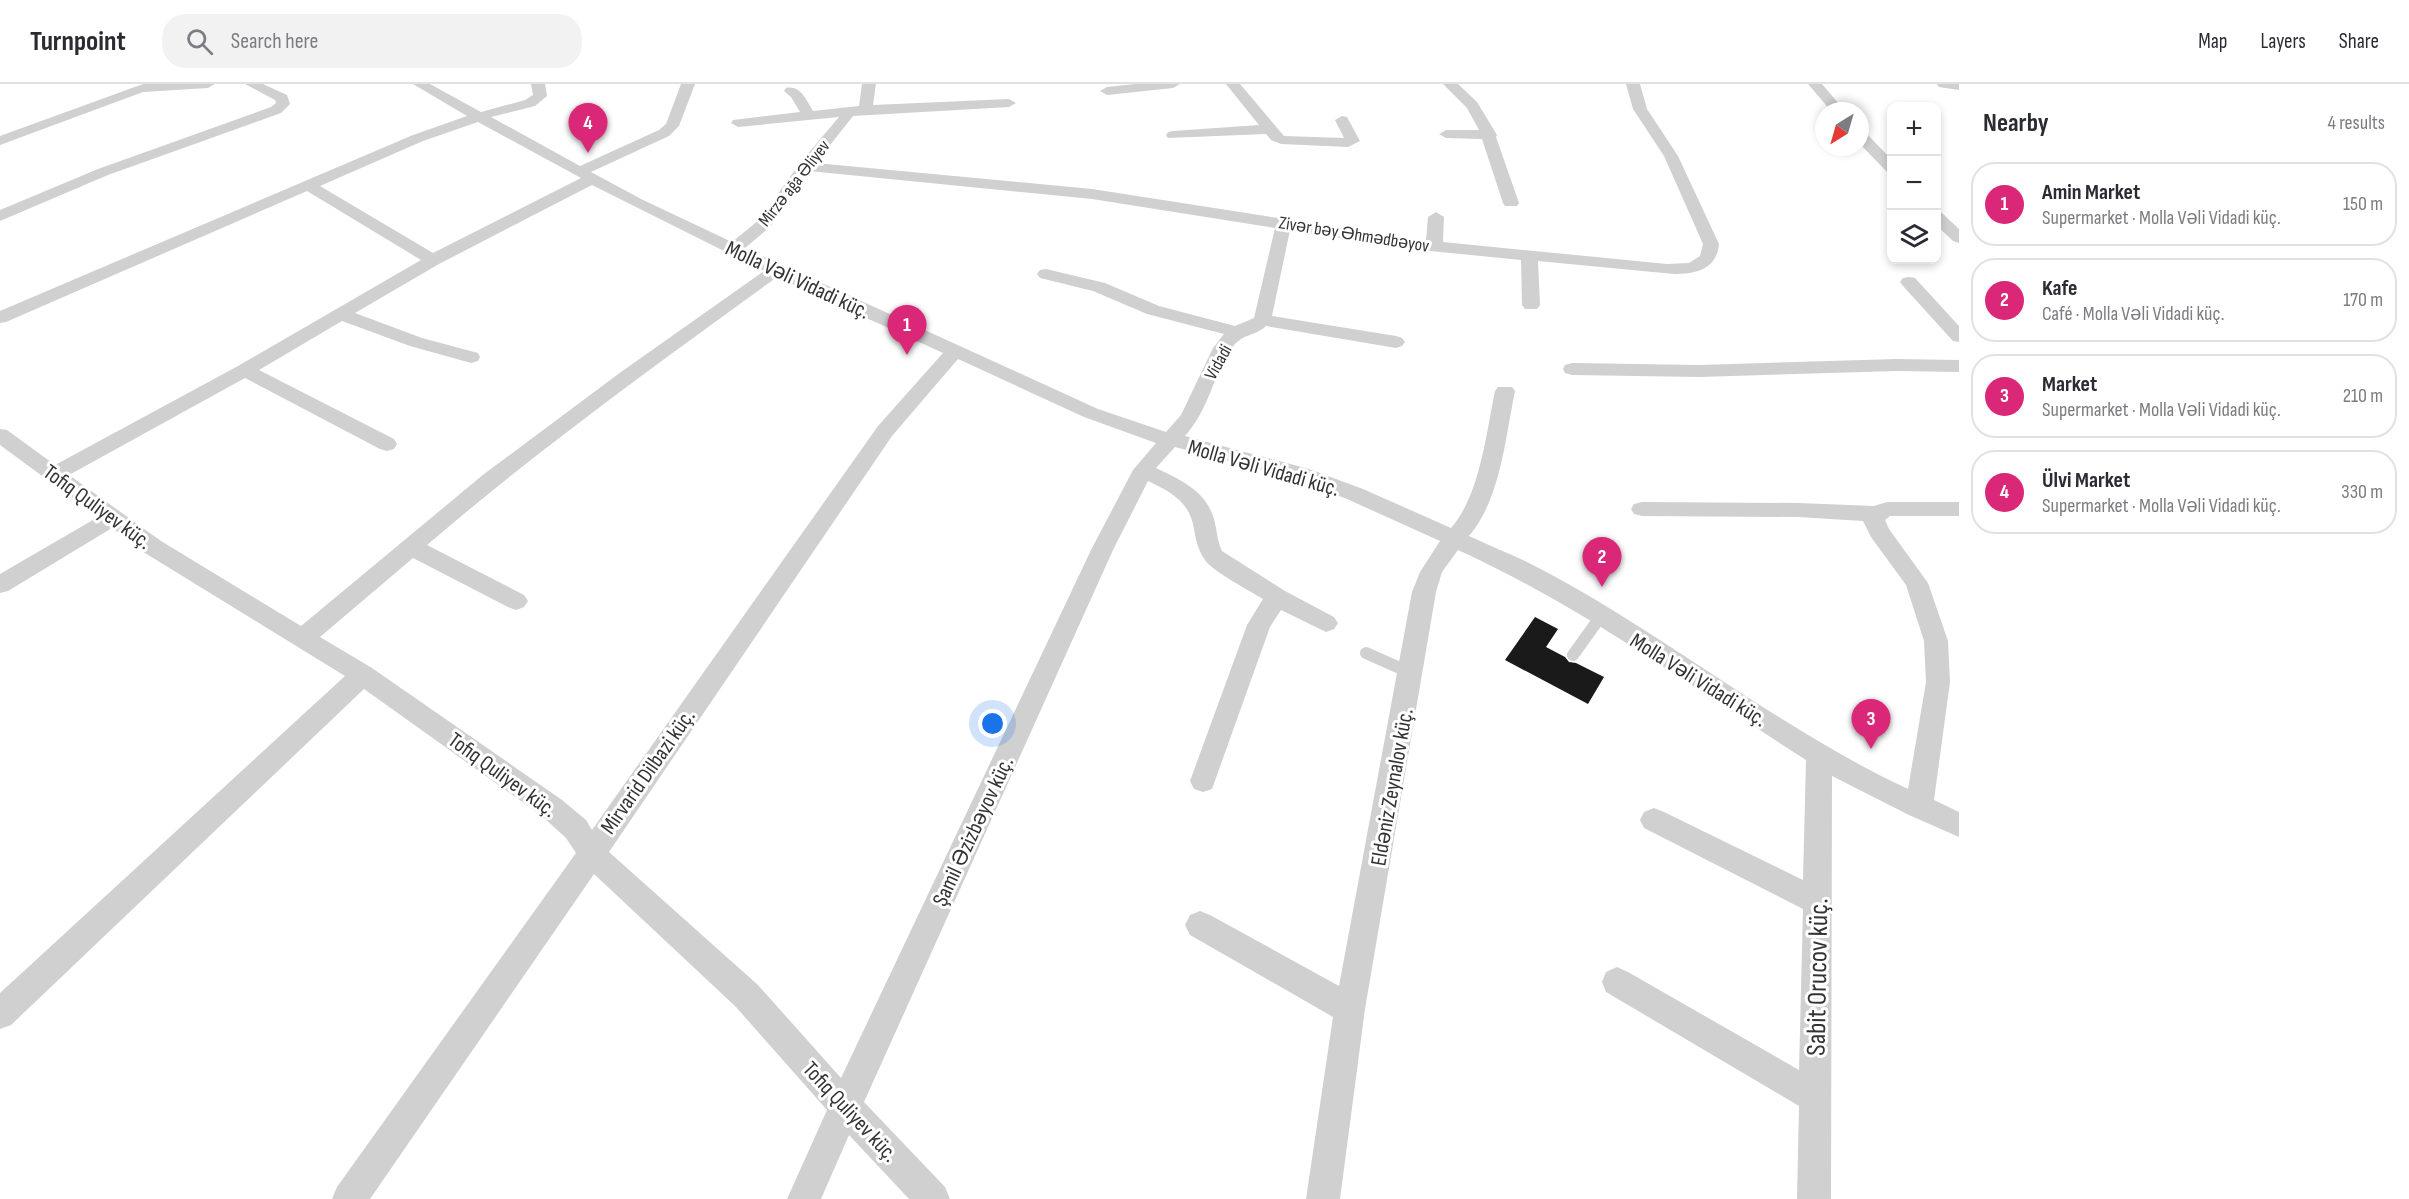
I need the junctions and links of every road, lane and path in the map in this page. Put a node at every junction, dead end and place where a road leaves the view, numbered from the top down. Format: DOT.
graph roads {
  1 [pos="208,84"];
  2 [pos="252,84"];
  3 [pos="420,84"];
  4 [pos="538,84"];
  5 [pos="688,84"];
  6 [pos="869,84"];
  7 [pos="1173,84"];
  8 [pos="1233,84"];
  9 [pos="1450,84"];
  10 [pos="1633,84"];
  11 [pos="1815,84"];
  12 [pos="1945,84"];
  13 [pos="1959,86"];
  14 [pos="134,87"];
  15 [pos="791,90"];
  16 [pos="1107,91"];
  17 [pos="1830,102"];
  18 [pos="1009,103"];
  19 [pos="949,107"];
  20 [pos="866,110"];
  21 [pos="847,112"];
  22 [pos="480,116"];
  23 [pos="809,116"];
  24 [pos="970,119"];
  25 [pos="1342,120"];
  26 [pos="738,123"];
  27 [pos="1269,129"];
  28 [pos="1446,134"];
  29 [pos="1173,135"];
  30 [pos="1490,135"];
  31 [pos="0,141"];
  32 [pos="1869,145"];
  33 [pos="1887,164"];
  34 [pos="805,166"];
  35 [pos="585,175"];
  36 [pos="308,185"];
  37 [pos="1511,203"];
  38 [pos="0,216"];
  39 [pos="1436,217"];
  40 [pos="1941,221"];
  41 [pos="1284,223"];
  42 [pos="1959,238"];
  43 [pos="1434,247"];
  44 [pos="734,249"];
  45 [pos="1529,257"];
  46 [pos="433,260"];
  47 [pos="776,270"];
  48 [pos="1046,274"];
  49 [pos="1910,282"];
  50 [pos="1531,304"];
  51 [pos="342,315"];
  52 [pos="0,318"];
  53 [pos="1262,320"];
  54 [pos="1236,332"];
  55 [pos="1959,337"];
  56 [pos="1396,342"];
  57 [pos="955,351"];
  58 [pos="471,357"];
  59 [pos="1959,366"];
  60 [pos="1572,369"];
  61 [pos="245,370"];
  62 [pos="1505,391"];
  63 [pos="1171,440"];
  64 [pos="3,442"];
  65 [pos="387,444"];
  66 [pos="1143,470"];
  67 [pos="55,474"];
  68 [pos="1642,509"];
  69 [pos="1959,509"];
  70 [pos="1876,514"];
  71 [pos="113,518"];
  72 [pos="1455,538"];
  73 [pos="411,546"];
  74 [pos="0,585"];
  75 [pos="1277,597"];
  76 [pos="516,601"];
  77 [pos="1601,616"];
  78 [pos="1326,623"];
  79 [pos="302,639"];
  80 [pos="1366,653"];
  81 [pos="1573,655"];
  82 [pos="1411,673"];
  83 [pos="363,675"];
  84 [pos="1819,755"];
  85 [pos="1203,781"];
  86 [pos="1919,807"];
  87 [pos="1654,820"];
  88 [pos="1959,825"];
  89 [pos="591,852"];
  90 [pos="1818,902"];
  91 [pos="1200,925"];
  92 [pos="1617,982"];
  93 [pos="1350,1009"];
  94 [pos="0,1014"];
  95 [pos="1815,1097"];
  96 [pos="845,1106"];
  97 [pos="349,1199"];
  98 [pos="804,1199"];
  99 [pos="933,1199"];
  100 [pos="1323,1199"];
  101 [pos="1814,1199"];
  1 -- 14 [label="street"];
  2 -- 38 [label="street"];
  3 -- 22 [label="street, Molla Vəli Vidadi küç."];
  4 -- 22 [label="street"];
  5 -- 35 [label="street"];
  6 -- 20 [label="street"];
  7 -- 16 [label="street"];
  8 -- 27 [label="street"];
  9 -- 30 [label="street"];
  10 -- 45 [label="street, Zivər bəy Əhmədbəyov"];
  11 -- 17 [label="street"];
  12 -- 13 [label="street"];
  14 -- 31 [label="street"];
  15 -- 23 [label="street"];
  18 -- 19 [label="street, Mirzə ağa Əliyev"];
  19 -- 20 [label="street, Mirzə ağa Əliyev"];
  19 -- 24 [label="street"];
  20 -- 21 [label="street, Mirzə ağa Əliyev"];
  21 -- 23 [label="street, Mirzə ağa Əliyev"];
  21 -- 34 [label="street, Mirzə ağa Əliyev"];
  22 -- 35 [label="street, Molla Vəli Vidadi küç."];
  22 -- 36 [label="street"];
  23 -- 26 [label="street, Mirzə ağa Əliyev"];
  25 -- 27 [label="street"];
  27 -- 29 [label="street"];
  28 -- 30 [label="street"];
  30 -- 37 [label="street"];
  32 -- 33 [label="street"];
  34 -- 41 [label="street, Zivər bəy Əhmədbəyov"];
  34 -- 44 [label="street, Mirzə ağa Əliyev"];
  35 -- 44 [label="street, Molla Vəli Vidadi küç."];
  35 -- 46 [label="street"];
  36 -- 46 [label="street"];
  36 -- 52 [label="street"];
  39 -- 43 [label="street"];
  40 -- 42 [label="street"];
  41 -- 43 [label="street, Zivər bəy Əhmədbəyov"];
  41 -- 53 [label="street"];
  43 -- 45 [label="street, Zivər bəy Əhmədbəyov"];
  44 -- 47 [label="street, Molla Vəli Vidadi küç."];
  45 -- 50 [label="street"];
  46 -- 51 [label="street"];
  47 -- 57 [label="street, Molla Vəli Vidadi küç."];
  47 -- 73 [label="street"];
  48 -- 54 [label="street"];
  49 -- 55 [label="street"];
  51 -- 58 [label="street"];
  51 -- 61 [label="street"];
  53 -- 54 [label="street, Vidadi"];
  53 -- 56 [label="street"];
  54 -- 63 [label="street, Vidadi"];
  57 -- 63 [label="street, Molla Vəli Vidadi küç."];
  57 -- 89 [label="street, Mirvarid Dilbazi küç."];
  59 -- 60 [label="street"];
  61 -- 65 [label="street"];
  61 -- 67 [label="street"];
  62 -- 72 [label="street, Eldəniz Zeynalov küç."];
  63 -- 66 [label="street, Şamil Əzizbəyov küç."];
  63 -- 72 [label="street, Molla Vəli Vidadi küç."];
  64 -- 67 [label="street, Tofiq Quliyev küç."];
  66 -- 75 [label="street"];
  66 -- 96 [label="street, Şamil Əzizbəyov küç."];
  67 -- 71 [label="street, Tofiq Quliyev küç."];
  68 -- 70 [label="street"];
  69 -- 70 [label="street"];
  70 -- 86 [label="street"];
  71 -- 74 [label="street"];
  71 -- 79 [label="street, Tofiq Quliyev küç."];
  72 -- 77 [label="street, Molla Vəli Vidadi küç."];
  72 -- 82 [label="street, Eldəniz Zeynalov küç."];
  73 -- 76 [label="street"];
  73 -- 79 [label="street"];
  75 -- 78 [label="street"];
  75 -- 85 [label="street"];
  77 -- 81 [label="lane"];
  77 -- 84 [label="street, Molla Vəli Vidadi küç."];
  79 -- 83 [label="street, Tofiq Quliyev küç."];
  80 -- 82 [label="lane"];
  82 -- 93 [label="street, Eldəniz Zeynalov küç."];
  83 -- 89 [label="street, Tofiq Quliyev küç."];
  83 -- 94 [label="street"];
  84 -- 86 [label="street, Molla Vəli Vidadi küç."];
  84 -- 90 [label="street, Sabit Orucov küç."];
  86 -- 88 [label="street, Molla Vəli Vidadi küç."];
  87 -- 90 [label="street"];
  89 -- 96 [label="street, Tofiq Quliyev küç."];
  89 -- 97 [label="street, Mirvarid Dilbazi küç."];
  90 -- 95 [label="street, Sabit Orucov küç."];
  91 -- 93 [label="street"];
  92 -- 95 [label="street"];
  93 -- 100 [label="street, Eldəniz Zeynalov küç."];
  95 -- 101 [label="street, Sabit Orucov küç."];
  96 -- 98 [label="street, Şamil Əzizbəyov küç."];
  96 -- 99 [label="street, Tofiq Quliyev küç."];
}
